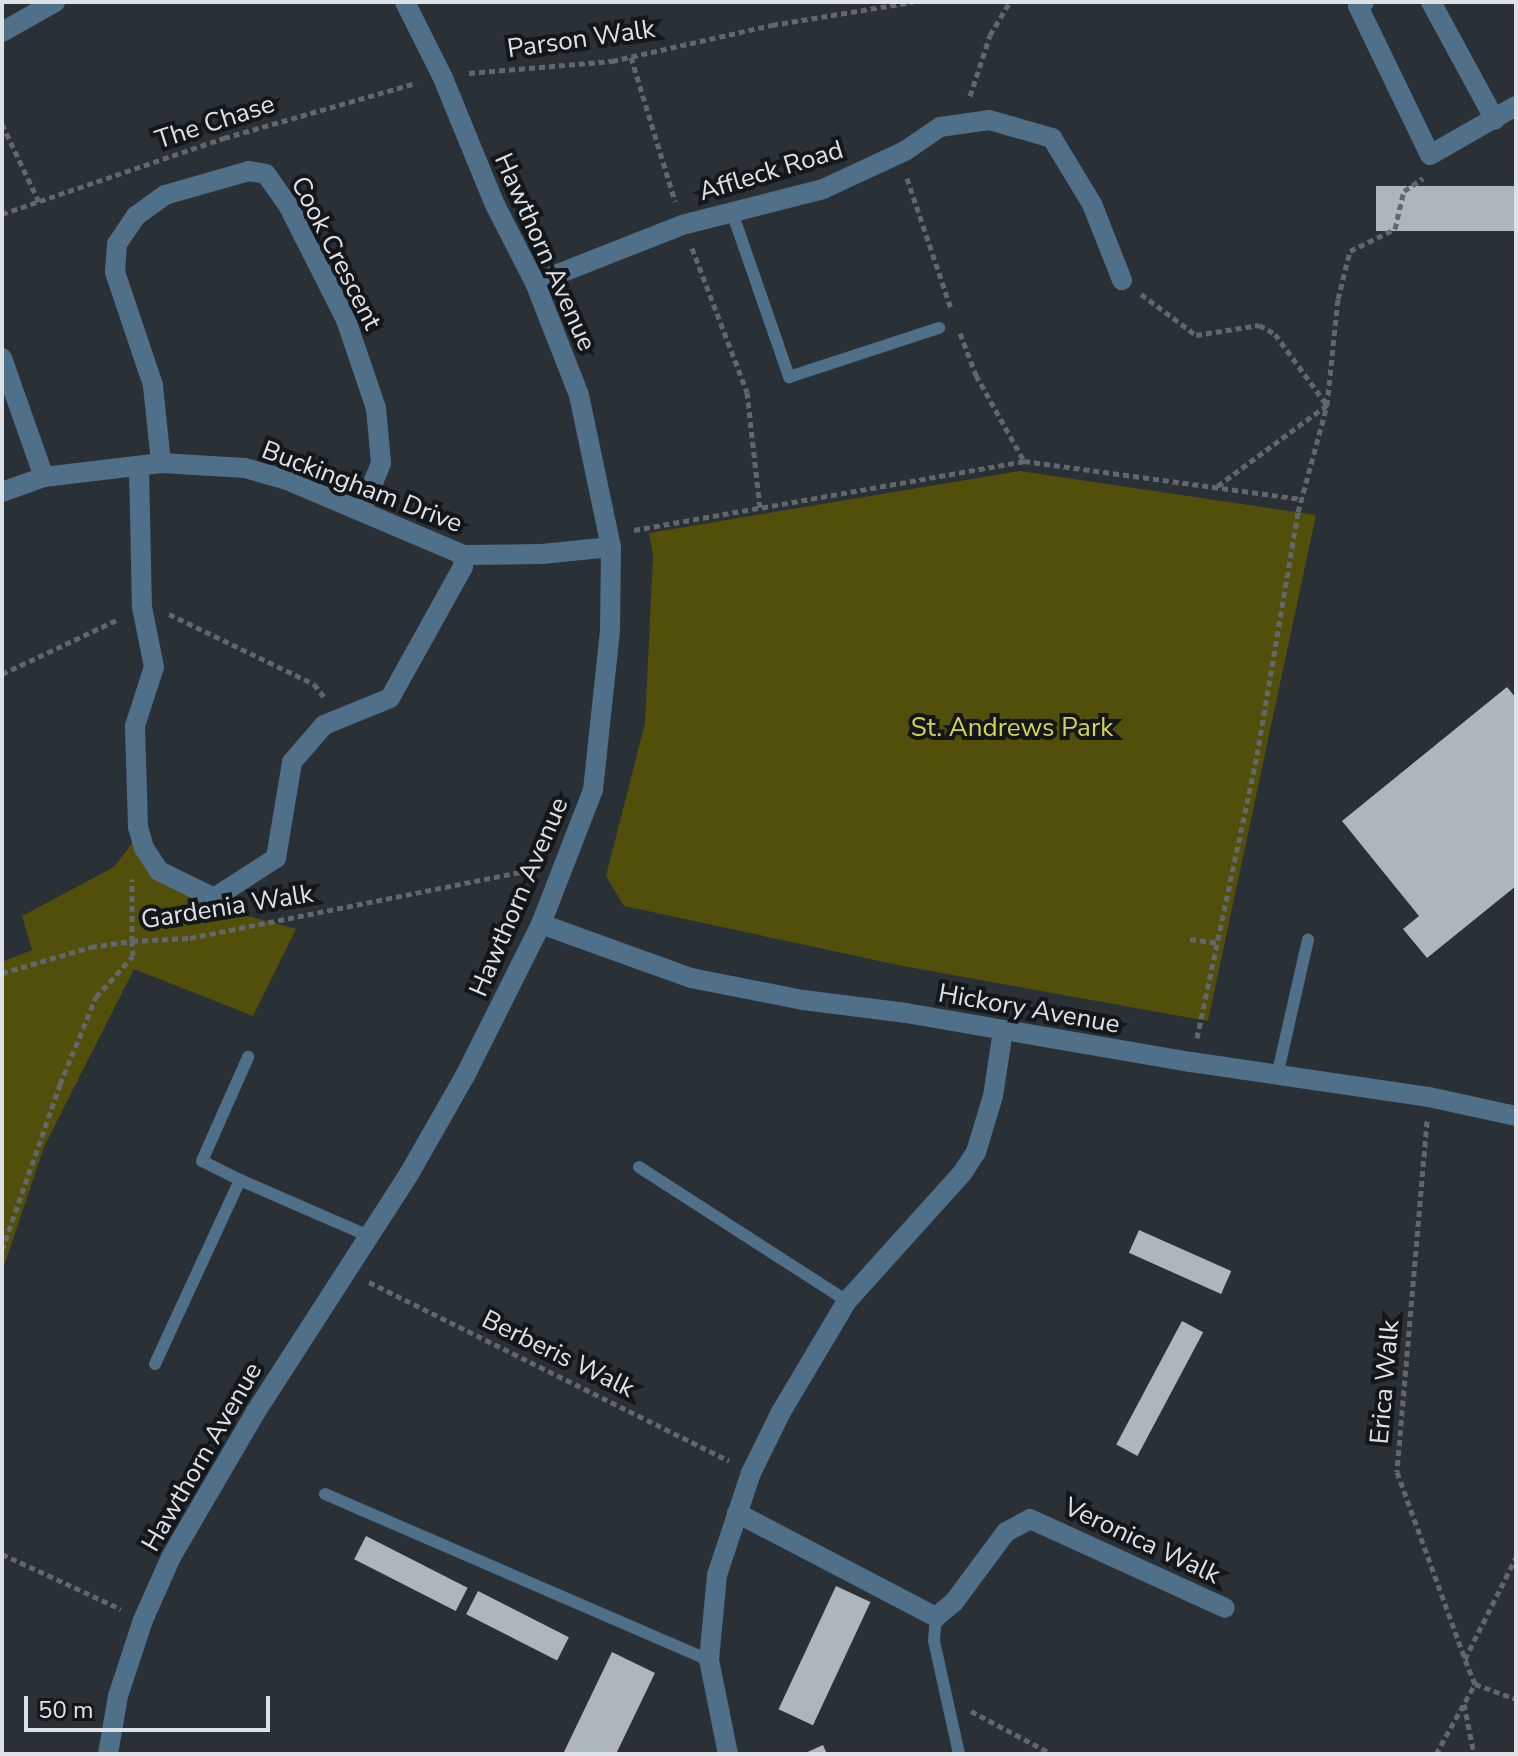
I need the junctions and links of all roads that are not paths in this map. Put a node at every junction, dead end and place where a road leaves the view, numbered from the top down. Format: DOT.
graph roads {
  1 [pos="55,2"];
  2 [pos="405,2"];
  3 [pos="1364,2"];
  4 [pos="1431,2"];
  5 [pos="2,32"];
  6 [pos="1516,106"];
  7 [pos="1495,120"];
  8 [pos="732,212"];
  9 [pos="1122,280"];
  10 [pos="535,283"];
  11 [pos="939,328"];
  12 [pos="2,358"];
  13 [pos="161,463"];
  14 [pos="139,467"];
  15 [pos="44,477"];
  16 [pos="2,492"];
  17 [pos="362,510"];
  18 [pos="610,541"];
  19 [pos="464,555"];
  20 [pos="541,924"];
  21 [pos="1308,939"];
  22 [pos="1003,1031"];
  23 [pos="248,1057"];
  24 [pos="1277,1076"];
  25 [pos="1516,1116"];
  26 [pos="639,1167"];
  27 [pos="240,1180"];
  28 [pos="369,1236"];
  29 [pos="847,1301"];
  30 [pos="155,1364"];
  31 [pos="325,1494"];
  32 [pos="737,1513"];
  33 [pos="1225,1608"];
  34 [pos="936,1617"];
  35 [pos="709,1660"];
  36 [pos="108,1754"];
  37 [pos="728,1754"];
  38 [pos="959,1754"];
  1 -- 5 [label="street"];
  2 -- 10 [label="street, Hawthorn Avenue"];
  3 -- 7 [label="street"];
  4 -- 7 [label="street"];
  6 -- 7 [label="street"];
  8 -- 9 [label="street, Affleck Road"];
  8 -- 10 [label="street, Affleck Road"];
  8 -- 11 [label="lane"];
  10 -- 18 [label="street, Hawthorn Avenue"];
  12 -- 15 [label="street"];
  13 -- 14 [label="street, Buckingham Drive"];
  13 -- 17 [label="street, Buckingham Drive"];
  13 -- 17 [label="street, Cook Crescent"];
  14 -- 15 [label="street, Buckingham Drive"];
  14 -- 19 [label="street"];
  15 -- 16 [label="street, Buckingham Drive"];
  17 -- 19 [label="street, Buckingham Drive"];
  18 -- 19 [label="street, Buckingham Drive"];
  18 -- 20 [label="street, Hawthorn Avenue"];
  20 -- 22 [label="street, Hickory Avenue"];
  20 -- 28 [label="street, Hawthorn Avenue"];
  21 -- 24 [label="lane"];
  22 -- 24 [label="street, Hickory Avenue"];
  22 -- 29 [label="street"];
  23 -- 27 [label="lane"];
  24 -- 25 [label="street, Hickory Avenue"];
  26 -- 29 [label="lane"];
  27 -- 28 [label="lane"];
  27 -- 30 [label="lane"];
  28 -- 36 [label="street, Hawthorn Avenue"];
  29 -- 32 [label="street"];
  31 -- 35 [label="lane"];
  32 -- 34 [label="street"];
  32 -- 35 [label="street"];
  33 -- 34 [label="street, Veronica Walk"];
  34 -- 38 [label="lane"];
  35 -- 37 [label="street"];
}
